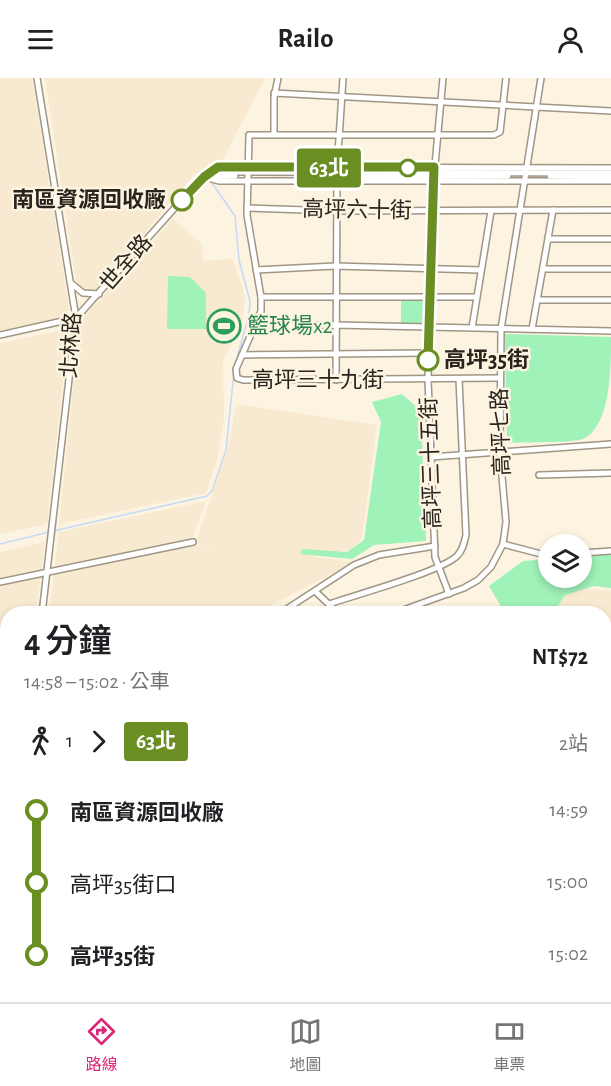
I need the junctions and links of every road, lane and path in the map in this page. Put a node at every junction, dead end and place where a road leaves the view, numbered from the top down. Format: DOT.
graph roads {
  1 [pos="37,78"];
  2 [pos="278,78"];
  3 [pos="343,78"];
  4 [pos="443,78"];
  5 [pos="506,78"];
  6 [pos="541,78"];
  7 [pos="274,93"];
  8 [pos="342,98"];
  9 [pos="440,102"];
  10 [pos="504,105"];
  11 [pos="537,106"];
  12 [pos="611,111"];
  13 [pos="274,133"];
  14 [pos="339,134"];
  15 [pos="438,135"];
  16 [pos="611,168"];
  17 [pos="248,174"];
  18 [pos="337,174"];
  19 [pos="434,174"];
  20 [pos="527,174"];
  21 [pos="204,177"];
  22 [pos="611,177"];
  23 [pos="247,208"];
  24 [pos="432,210"];
  25 [pos="522,210"];
  26 [pos="553,210"];
  27 [pos="611,210"];
  28 [pos="336,211"];
  29 [pos="491,211"];
  30 [pos="548,239"];
  31 [pos="611,239"];
  32 [pos="335,266"];
  33 [pos="429,268"];
  34 [pos="543,269"];
  35 [pos="611,269"];
  36 [pos="256,270"];
  37 [pos="480,270"];
  38 [pos="71,284"];
  39 [pos="99,294"];
  40 [pos="335,296"];
  41 [pos="261,297"];
  42 [pos="429,297"];
  43 [pos="476,297"];
  44 [pos="537,300"];
  45 [pos="611,300"];
  46 [pos="76,318"];
  47 [pos="335,325"];
  48 [pos="255,326"];
  49 [pos="428,327"];
  50 [pos="472,328"];
  51 [pos="501,329"];
  52 [pos="532,329"];
  53 [pos="611,331"];
  54 [pos="0,335"];
  55 [pos="336,352"];
  56 [pos="428,353"];
  57 [pos="242,355"];
  58 [pos="459,378"];
  59 [pos="499,378"];
  60 [pos="428,379"];
  61 [pos="336,380"];
  62 [pos="611,444"];
  63 [pos="500,453"];
  64 [pos="462,455"];
  65 [pos="431,457"];
  66 [pos="611,474"];
  67 [pos="539,475"];
  68 [pos="193,542"];
  69 [pos="503,544"];
  70 [pos="435,546"];
  71 [pos="611,551"];
  72 [pos="592,552"];
  73 [pos="538,553"];
  74 [pos="438,567"];
  75 [pos="48,571"];
  76 [pos="0,582"];
  77 [pos="315,591"];
  78 [pos="449,594"];
  79 [pos="328,604"];
  80 [pos="43,606"];
  81 [pos="292,606"];
  82 [pos="415,606"];
  1 -- 38 [label="street, 北林路"];
  2 -- 7 [label="street"];
  3 -- 8 [label="street"];
  4 -- 9 [label="street, 高坪三十五街"];
  5 -- 10 [label="street"];
  6 -- 11 [label="street, 高坪七路"];
  7 -- 8 [label="street"];
  7 -- 13 [label="street"];
  8 -- 9 [label="street"];
  8 -- 14 [label="street"];
  9 -- 10 [label="street"];
  9 -- 15 [label="street, 高坪三十五街"];
  10 -- 11 [label="street"];
  10 -- 15 [label="street"];
  11 -- 12 [label="street"];
  11 -- 20 [label="street, 高坪七路"];
  13 -- 14 [label="street"];
  13 -- 17 [label="street, 高坪三十九街"];
  14 -- 15 [label="street"];
  14 -- 18 [label="street"];
  15 -- 19 [label="street, 高坪三十五街"];
  16 -- 20 [label="street"];
  17 -- 18 [label="street"];
  17 -- 21 [label="street"];
  17 -- 21 [label="street"];
  17 -- 23 [label="street, 高坪三十九街"];
  18 -- 19 [label="street"];
  18 -- 28 [label="street"];
  19 -- 20 [label="street"];
  19 -- 24 [label="street, 高坪三十五街"];
  20 -- 22 [label="street"];
  20 -- 25 [label="street, 高坪七路"];
  21 -- 39 [label="street, 世全路"];
  23 -- 28 [label="street, 高坪六十街"];
  23 -- 36 [label="street, 高坪三十九街"];
  24 -- 28 [label="street, 高坪六十街"];
  24 -- 29 [label="street, 高坪六十街"];
  24 -- 33 [label="street, 高坪三十五街"];
  25 -- 26 [label="street, 高坪六十街"];
  25 -- 29 [label="street, 高坪六十街"];
  25 -- 51 [label="street, 高坪七路"];
  26 -- 27 [label="street, 高坪六十街"];
  26 -- 30 [label="street"];
  28 -- 32 [label="street"];
  29 -- 37 [label="street"];
  30 -- 31 [label="street"];
  30 -- 34 [label="street"];
  32 -- 33 [label="street"];
  32 -- 36 [label="street"];
  32 -- 40 [label="street"];
  33 -- 37 [label="street"];
  33 -- 42 [label="street, 高坪三十五街"];
  34 -- 35 [label="street"];
  34 -- 44 [label="street"];
  36 -- 41 [label="street, 高坪三十九街"];
  37 -- 43 [label="street"];
  38 -- 39 [label="street"];
  38 -- 46 [label="street, 北林路"];
  39 -- 46 [label="street, 世全路"];
  40 -- 41 [label="street"];
  40 -- 42 [label="street"];
  40 -- 47 [label="street"];
  41 -- 48 [label="street, 高坪三十九街"];
  42 -- 43 [label="street"];
  42 -- 49 [label="street, 高坪三十五街"];
  43 -- 50 [label="street"];
  44 -- 45 [label="street"];
  44 -- 52 [label="street"];
  46 -- 54 [label="street"];
  46 -- 75 [label="street, 北林路"];
  47 -- 48 [label="street"];
  47 -- 49 [label="street"];
  47 -- 55 [label="street"];
  48 -- 57 [label="street, 高坪三十九街"];
  49 -- 50 [label="street"];
  49 -- 56 [label="street, 高坪三十五街"];
  50 -- 51 [label="street"];
  51 -- 52 [label="street"];
  51 -- 59 [label="street, 高坪七路"];
  52 -- 53 [label="street"];
  55 -- 56 [label="street"];
  55 -- 57 [label="street"];
  55 -- 61 [label="street"];
  56 -- 60 [label="street, 高坪三十五街"];
  57 -- 61 [label="street, 高坪三十九街"];
  58 -- 59 [label="street, 高坪三十九街"];
  58 -- 60 [label="street, 高坪三十九街"];
  58 -- 64 [label="street"];
  59 -- 63 [label="street, 高坪七路"];
  60 -- 61 [label="street, 高坪三十九街"];
  60 -- 65 [label="street, 高坪三十五街"];
  62 -- 63 [label="street"];
  63 -- 64 [label="street"];
  63 -- 69 [label="street, 高坪七路"];
  64 -- 65 [label="street"];
  64 -- 74 [label="street"];
  65 -- 70 [label="street, 高坪三十五街"];
  66 -- 67 [label="street"];
  68 -- 75 [label="street"];
  69 -- 73 [label="street"];
  69 -- 78 [label="street, 高坪七路"];
  70 -- 74 [label="street, 高坪三十五街"];
  70 -- 77 [label="street"];
  71 -- 72 [label="street"];
  74 -- 78 [label="street, 高坪三十五街"];
  74 -- 79 [label="street"];
  75 -- 76 [label="street"];
  75 -- 80 [label="street, 北林路"];
  77 -- 79 [label="street"];
  77 -- 81 [label="street"];
  78 -- 82 [label="street, 高坪七路"];
}
